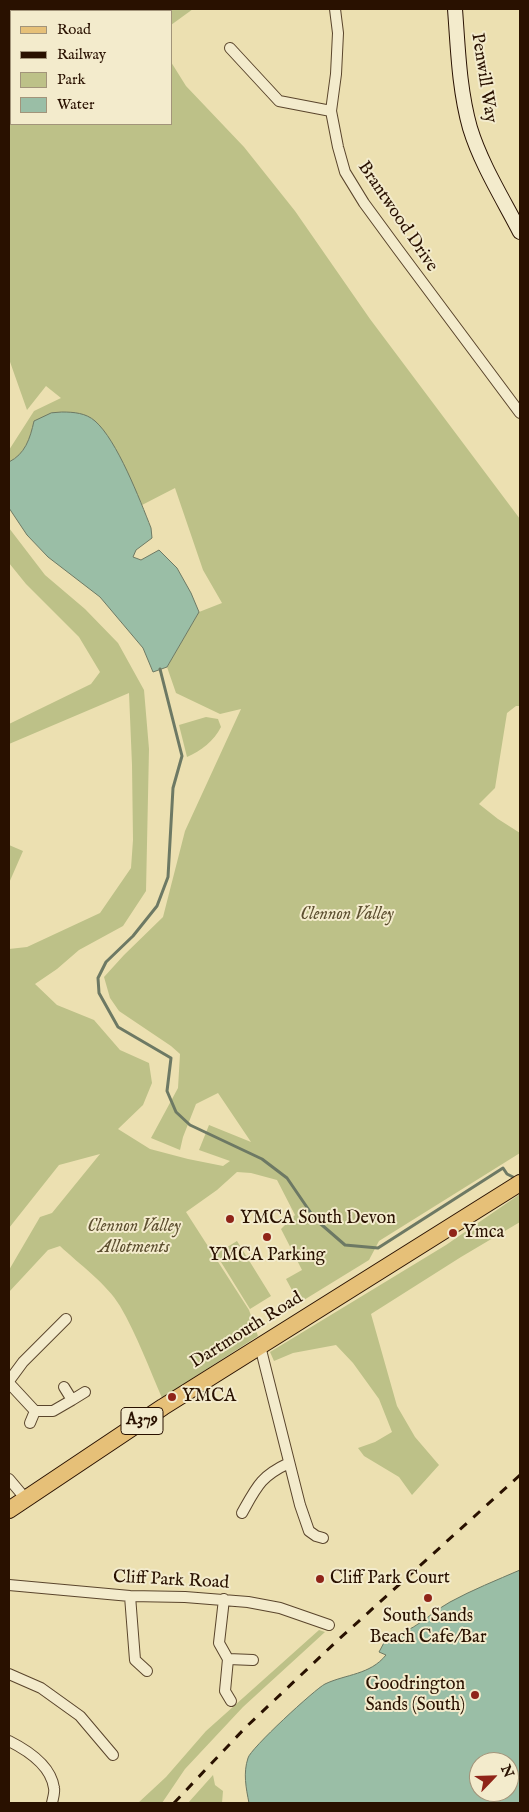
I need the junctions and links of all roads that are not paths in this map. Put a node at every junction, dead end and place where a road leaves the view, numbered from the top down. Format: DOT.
graph roads {
  1 [pos="335,9"];
  2 [pos="455,9"];
  3 [pos="230,48"];
  4 [pos="331,111"];
  5 [pos="520,232"];
  6 [pos="520,413"];
  7 [pos="515,1187"];
  8 [pos="66,1319"];
  9 [pos="260,1346"];
  10 [pos="9,1382"];
  11 [pos="64,1386"];
  12 [pos="85,1392"];
  13 [pos="72,1400"];
  14 [pos="35,1411"];
  15 [pos="30,1423"];
  16 [pos="289,1463"];
  17 [pos="9,1479"];
  18 [pos="25,1498"];
  19 [pos="9,1510"];
  20 [pos="242,1513"];
  21 [pos="324,1538"];
  22 [pos="9,1584"];
  23 [pos="130,1596"];
  24 [pos="224,1599"];
  25 [pos="329,1625"];
  26 [pos="228,1659"];
  27 [pos="253,1660"];
  28 [pos="146,1671"];
  29 [pos="9,1674"];
  30 [pos="231,1701"];
  31 [pos="9,1741"];
  32 [pos="114,1755"];
  33 [pos="52,1803"];
  1 -- 4 [label="street, Brantwood Drive"];
  2 -- 5 [label="street, Penwill Way"];
  3 -- 4 [label="street"];
  4 -- 6 [label="street, Brantwood Drive"];
  7 -- 9 [label="main road, Dartmouth Road / A379"];
  8 -- 10 [label="street"];
  9 -- 16 [label="street"];
  9 -- 18 [label="main road, Dartmouth Road / A379"];
  10 -- 14 [label="street"];
  11 -- 13 [label="street"];
  12 -- 13 [label="street"];
  13 -- 14 [label="street"];
  14 -- 15 [label="street"];
  16 -- 20 [label="street"];
  16 -- 21 [label="street"];
  17 -- 18 [label="street"];
  18 -- 19 [label="main road, Dartmouth Road / A379"];
  22 -- 23 [label="street, Cliff Park Road"];
  23 -- 24 [label="street, Cliff Park Road"];
  23 -- 28 [label="street"];
  24 -- 25 [label="street, Cliff Park Road"];
  24 -- 26 [label="street"];
  26 -- 27 [label="street"];
  26 -- 30 [label="street"];
  29 -- 32 [label="street"];
  31 -- 33 [label="street"];
}
